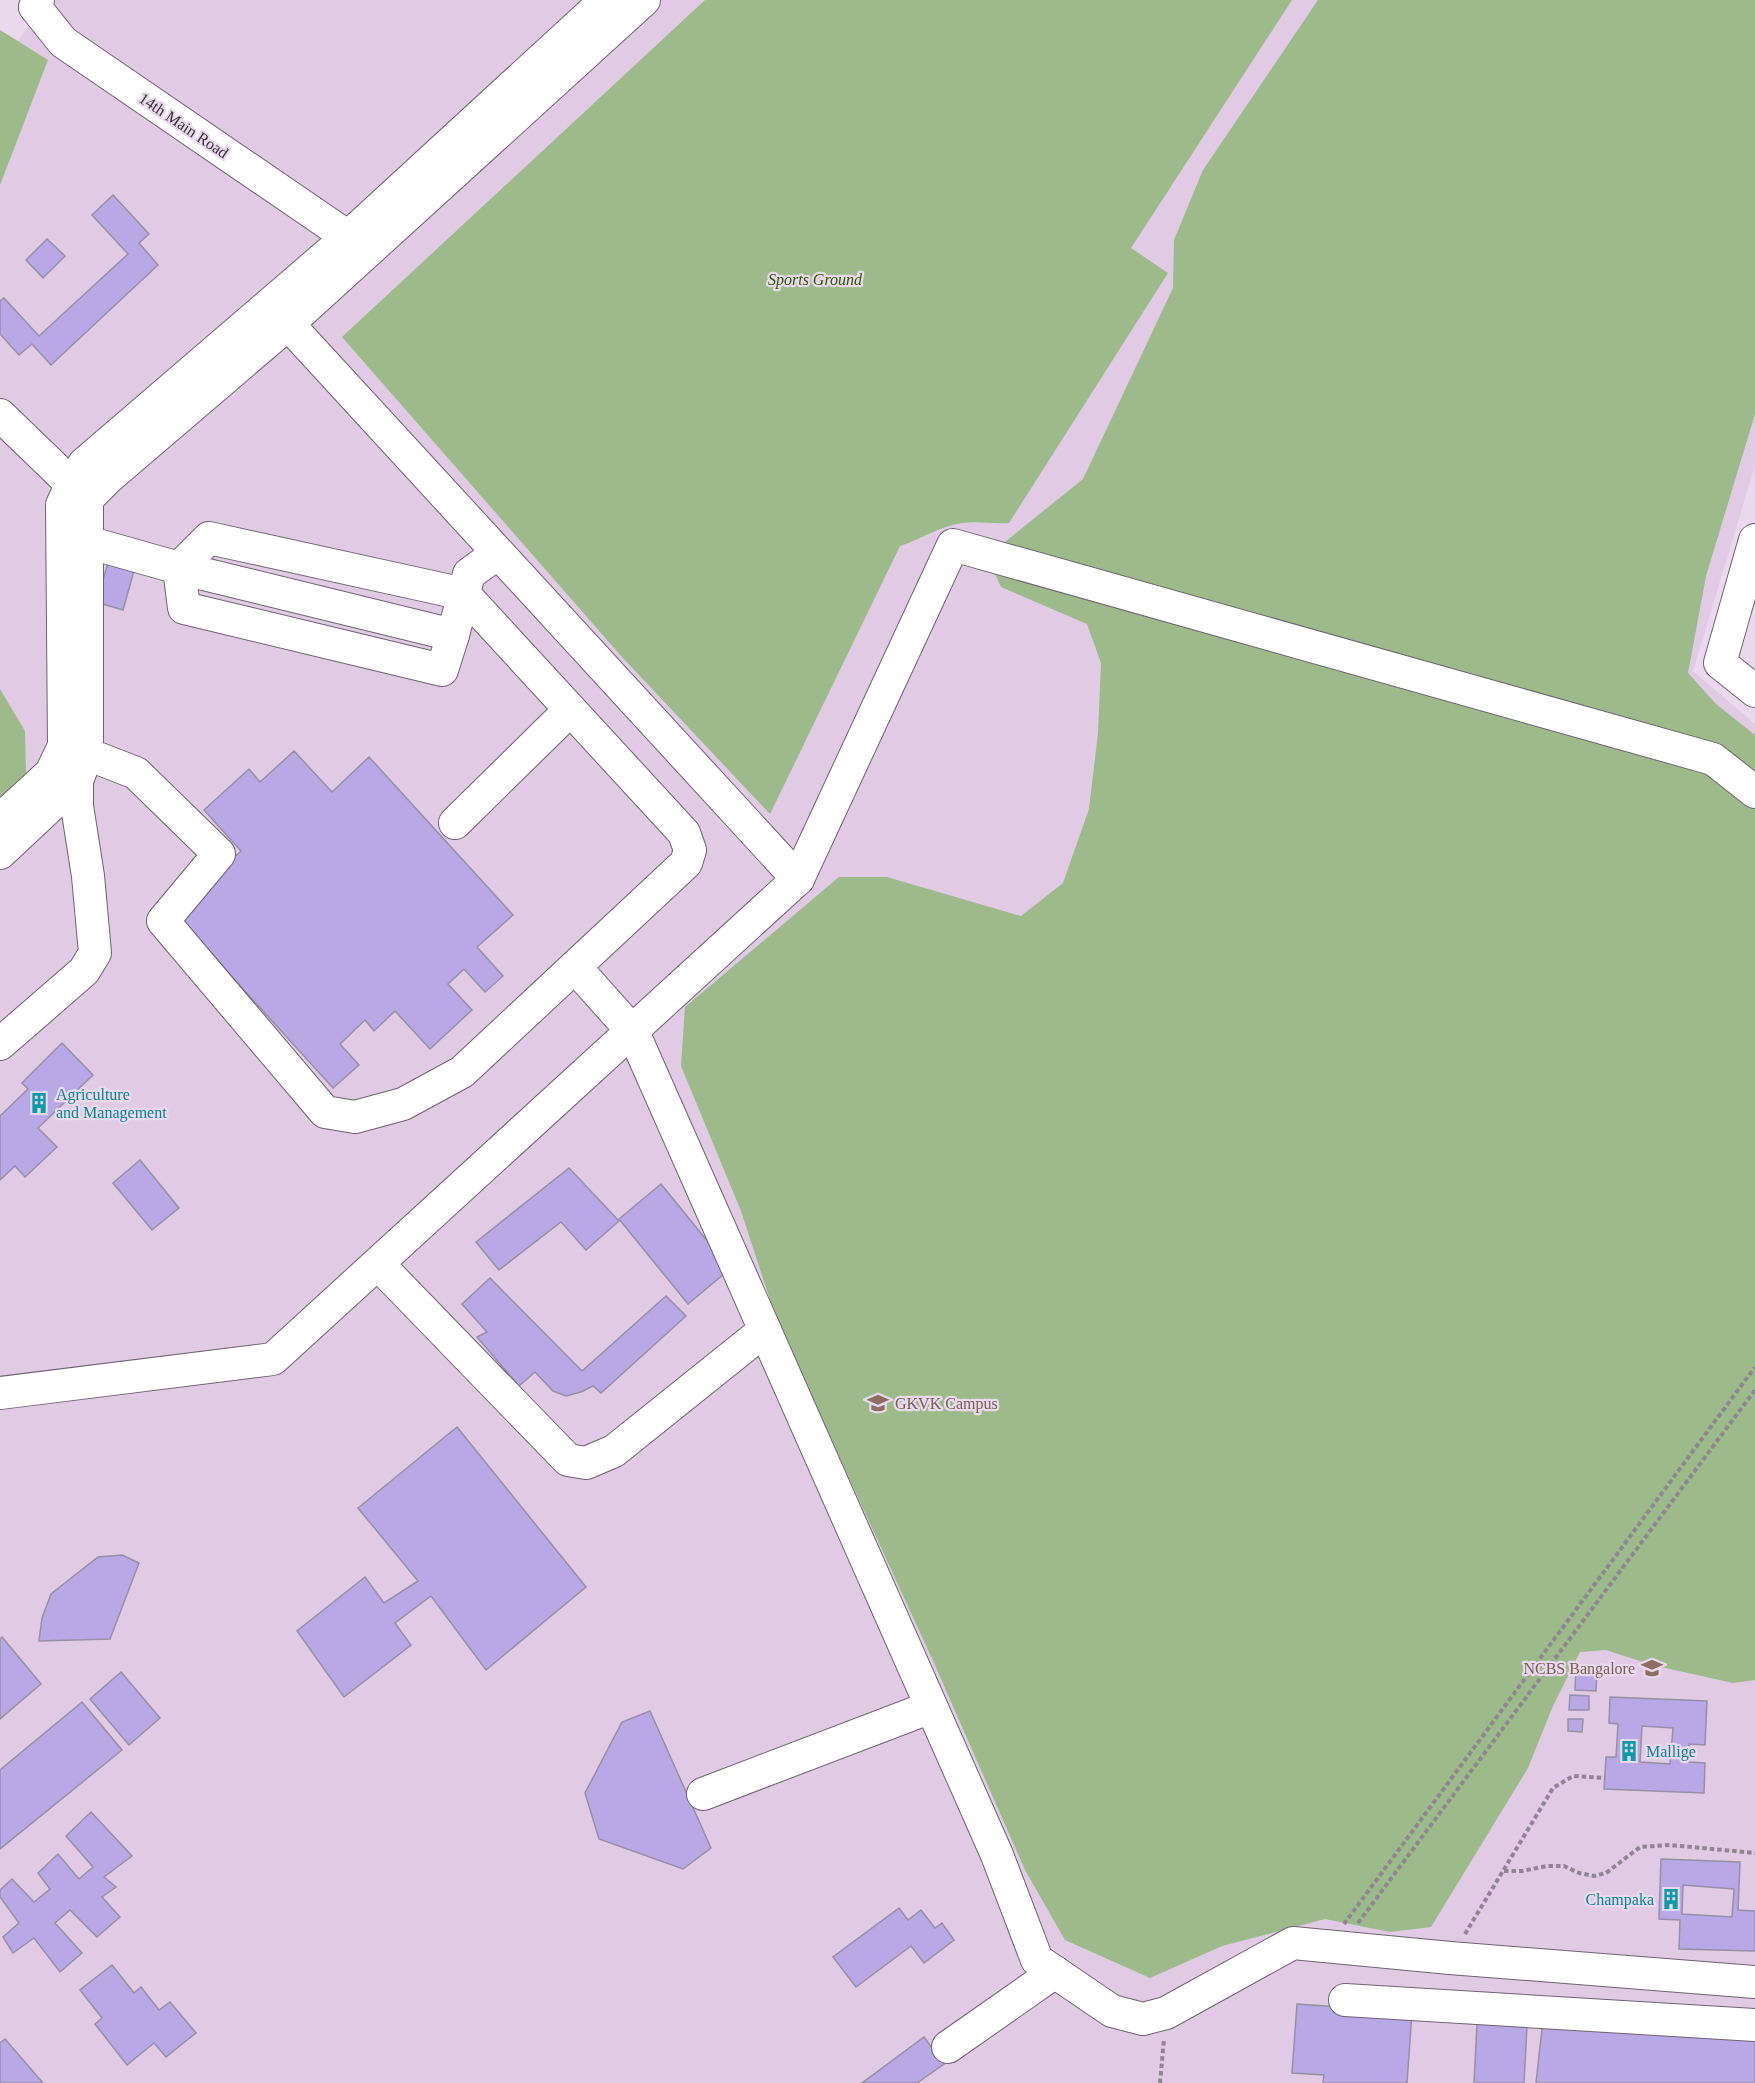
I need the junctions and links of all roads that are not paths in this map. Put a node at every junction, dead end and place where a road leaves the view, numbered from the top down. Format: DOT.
graph roads {
  1 [pos="38,0"];
  2 [pos="606,0"];
  3 [pos="644,0"];
  4 [pos="348,237"];
  5 [pos="288,324"];
  6 [pos="0,415"];
  7 [pos="79,492"];
  8 [pos="1755,540"];
  9 [pos="87,542"];
  10 [pos="498,553"];
  11 [pos="179,568"];
  12 [pos="464,594"];
  13 [pos="1755,691"];
  14 [pos="570,710"];
  15 [pos="82,767"];
  16 [pos="1755,792"];
  17 [pos="0,820"];
  18 [pos="455,823"];
  19 [pos="0,853"];
  20 [pos="798,879"];
  21 [pos="575,967"];
  22 [pos="633,1032"];
  23 [pos="0,1044"];
  24 [pos="378,1264"];
  25 [pos="765,1330"];
  26 [pos="0,1393"];
  27 [pos="931,1707"];
  28 [pos="703,1794"];
  29 [pos="1055,1972"];
  30 [pos="1755,1982"];
  31 [pos="1345,2000"];
  32 [pos="1755,2025"];
  33 [pos="948,2047"];
  1 -- 4 [label="street, 14th Main Road"];
  2 -- 4 [label="street"];
  3 -- 5 [label="street"];
  4 -- 7 [label="street"];
  5 -- 7 [label="street"];
  5 -- 10 [label="street"];
  6 -- 7 [label="street"];
  7 -- 9 [label="street"];
  7 -- 17 [label="street"];
  8 -- 13 [label="street"];
  9 -- 11 [label="street"];
  9 -- 15 [label="street"];
  10 -- 12 [label="street"];
  10 -- 20 [label="street"];
  11 -- 12 [label="street"];
  11 -- 12 [label="street"];
  12 -- 14 [label="street"];
  14 -- 18 [label="street"];
  14 -- 21 [label="street"];
  15 -- 19 [label="street"];
  15 -- 21 [label="street"];
  15 -- 23 [label="street"];
  16 -- 20 [label="street"];
  20 -- 22 [label="street"];
  21 -- 22 [label="street"];
  22 -- 24 [label="street"];
  22 -- 25 [label="street"];
  24 -- 25 [label="street"];
  24 -- 26 [label="street"];
  25 -- 27 [label="street"];
  27 -- 28 [label="street"];
  27 -- 29 [label="street"];
  29 -- 30 [label="street"];
  29 -- 33 [label="street"];
  31 -- 32 [label="street"];
}
